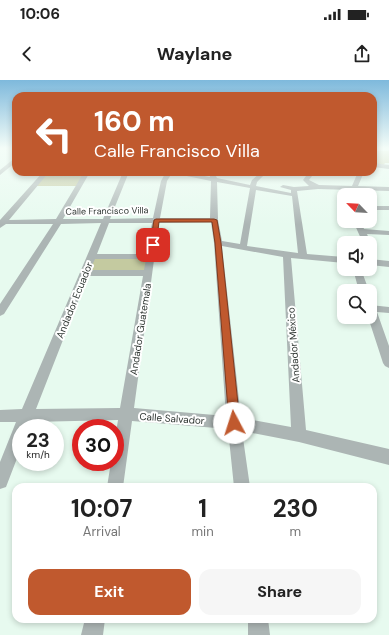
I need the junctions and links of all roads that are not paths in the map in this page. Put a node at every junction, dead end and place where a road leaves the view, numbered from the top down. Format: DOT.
graph roads {
  1 [pos="43,176"];
  2 [pos="85,176"];
  3 [pos="124,176"];
  4 [pos="167,176"];
  5 [pos="212,176"];
  6 [pos="217,176"];
  7 [pos="220,176"];
  8 [pos="260,176"];
  9 [pos="309,176"];
  10 [pos="359,176"];
  11 [pos="253,184"];
  12 [pos="318,187"];
  13 [pos="343,187"];
  14 [pos="355,187"];
  15 [pos="380,189"];
  16 [pos="389,189"];
  17 [pos="294,192"];
  18 [pos="386,198"];
  19 [pos="377,208"];
  20 [pos="389,208"];
  21 [pos="156,220"];
  22 [pos="214,220"];
  23 [pos="107,221"];
  24 [pos="58,222"];
  25 [pos="1,224"];
  26 [pos="360,228"];
  27 [pos="362,231"];
  28 [pos="389,233"];
  29 [pos="364,236"];
  30 [pos="218,243"];
  31 [pos="243,248"];
  32 [pos="92,256"];
  33 [pos="287,256"];
  34 [pos="151,257"];
  35 [pos="303,257"];
  36 [pos="337,259"];
  37 [pos="377,262"];
  38 [pos="389,264"];
  39 [pos="85,273"];
  40 [pos="148,273"];
  41 [pos="377,309"];
  42 [pos="389,310"];
  43 [pos="0,312"];
  44 [pos="376,324"];
  45 [pos="389,363"];
  46 [pos="126,414"];
  47 [pos="0,416"];
  48 [pos="25,419"];
  49 [pos="12,420"];
  50 [pos="64,420"];
  51 [pos="234,423"];
  52 [pos="299,435"];
  53 [pos="12,451"];
  54 [pos="389,457"];
  55 [pos="0,481"];
  56 [pos="116,483"];
  57 [pos="242,483"];
  58 [pos="94,623"];
  59 [pos="258,623"];
  60 [pos="92,635"];
  61 [pos="260,635"];
  1 -- 25 [label="street"];
  2 -- 24 [label="street"];
  3 -- 23 [label="street, Andador Ecuador"];
  4 -- 21 [label="street, Andador Guatemala"];
  5 -- 22 [label="street"];
  6 -- 11 [label="street"];
  7 -- 11 [label="street"];
  8 -- 11 [label="street"];
  9 -- 12 [label="street"];
  10 -- 14 [label="street"];
  11 -- 17 [label="street"];
  11 -- 31 [label="street"];
  12 -- 13 [label="street"];
  12 -- 17 [label="street"];
  13 -- 14 [label="street"];
  14 -- 15 [label="street"];
  15 -- 16 [label="street"];
  15 -- 18 [label="street"];
  17 -- 35 [label="street"];
  19 -- 20 [label="street"];
  21 -- 22 [label="street, Calle Francisco Villa"];
  21 -- 23 [label="street, Calle Francisco Villa"];
  21 -- 34 [label="street, Andador Guatemala"];
  22 -- 30 [label="street"];
  23 -- 24 [label="street, Calle Francisco Villa"];
  23 -- 32 [label="street, Andador Ecuador"];
  24 -- 25 [label="street, Calle Francisco Villa"];
  24 -- 43 [label="street"];
  26 -- 27 [label="street"];
  27 -- 28 [label="street"];
  27 -- 29 [label="street"];
  30 -- 31 [label="street"];
  30 -- 51 [label="street"];
  31 -- 33 [label="street"];
  32 -- 34 [label="street"];
  32 -- 39 [label="street, Andador Ecuador"];
  33 -- 35 [label="street"];
  33 -- 52 [label="street, Andador México"];
  34 -- 40 [label="street, Andador Guatemala"];
  35 -- 36 [label="street"];
  37 -- 38 [label="street"];
  39 -- 40 [label="street"];
  39 -- 48 [label="street, Andador Ecuador"];
  40 -- 46 [label="street, Andador Guatemala"];
  41 -- 42 [label="street"];
  44 -- 45 [label="street"];
  46 -- 50 [label="street, Calle Salvador"];
  46 -- 51 [label="street, Calle Salvador"];
  46 -- 56 [label="street, Andador Guatemala"];
  47 -- 49 [label="street, Calle Salvador"];
  51 -- 52 [label="street, Calle Salvador"];
  51 -- 57 [label="street"];
  52 -- 54 [label="street, Calle Salvador"];
  53 -- 55 [label="street, Andador Ecuador"];
  58 -- 60 [label="street"];
  59 -- 61 [label="street"];
}
